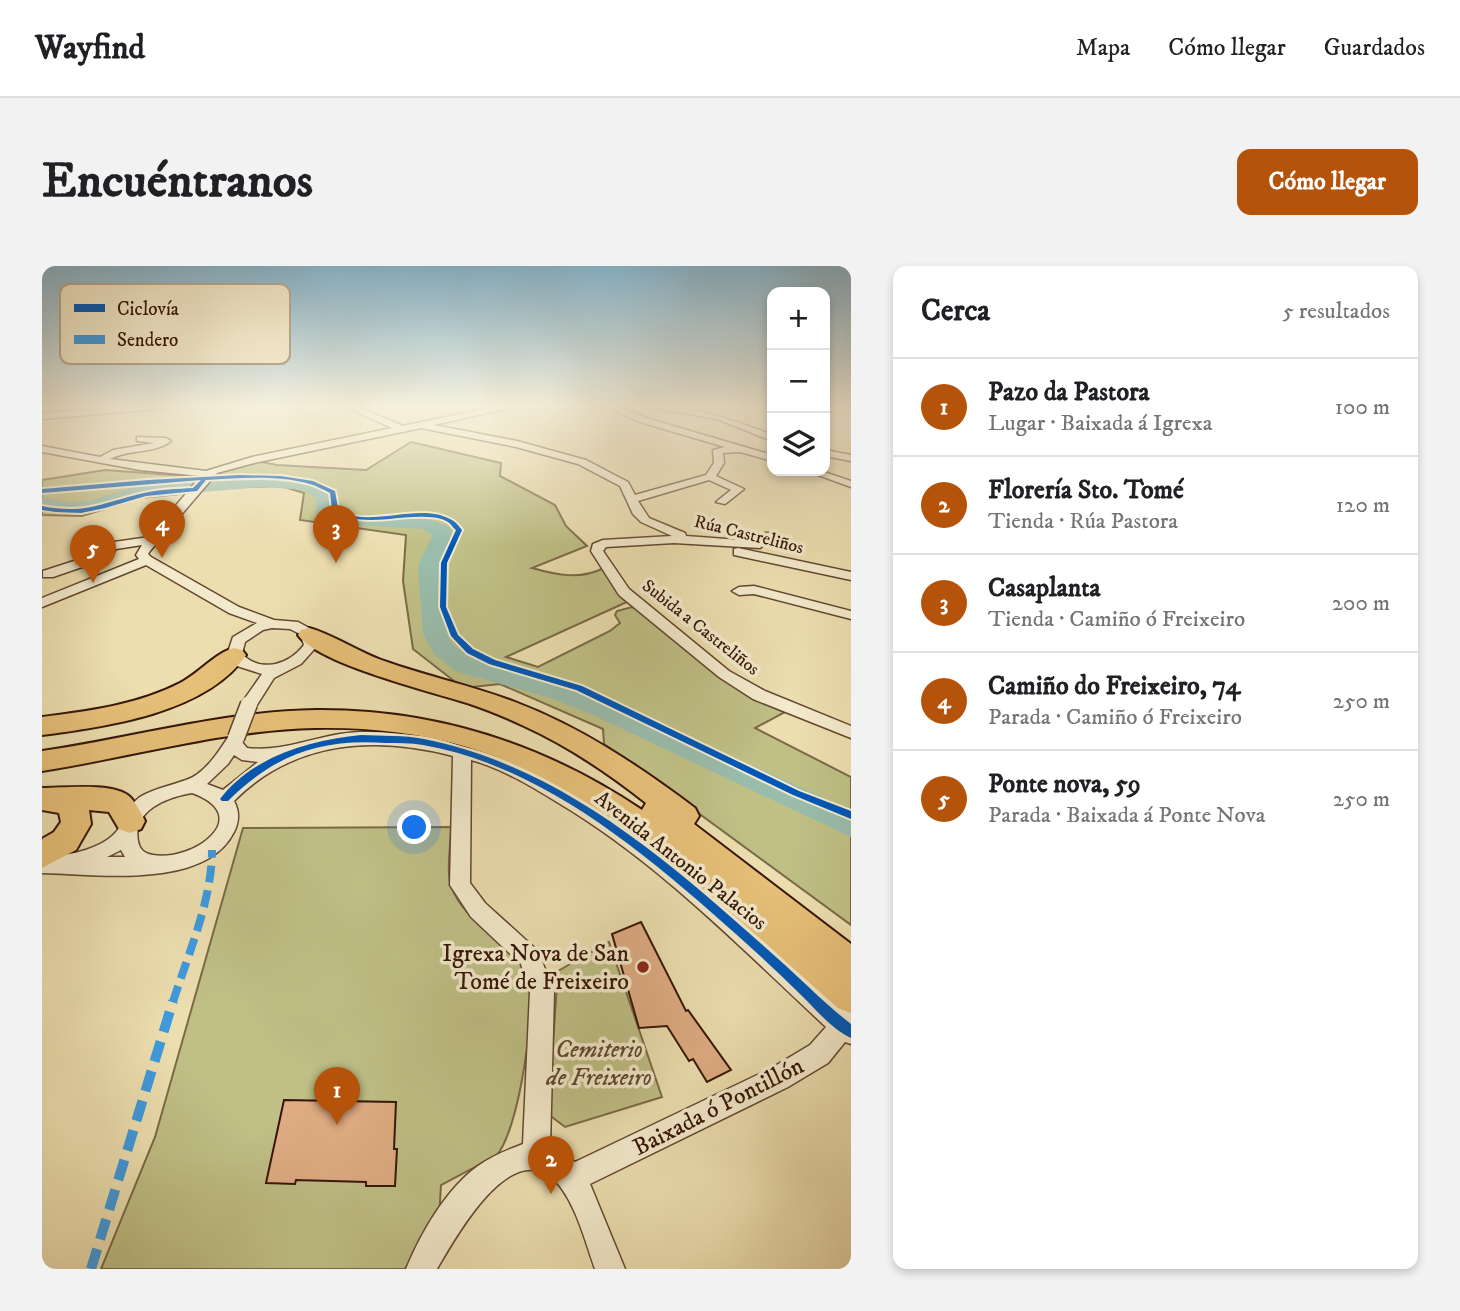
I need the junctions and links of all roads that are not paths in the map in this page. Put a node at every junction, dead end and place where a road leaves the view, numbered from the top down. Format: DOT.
graph roads {
  1 [pos="56,452"];
  2 [pos="123,452"];
  3 [pos="292,452"];
  4 [pos="545,452"];
  5 [pos="718,452"];
  6 [pos="741,452"];
  7 [pos="753,452"];
  8 [pos="757,453"];
  9 [pos="830,454"];
  10 [pos="71,455"];
  11 [pos="767,456"];
  12 [pos="851,458"];
  13 [pos="102,460"];
  14 [pos="48,463"];
  15 [pos="830,474"];
  16 [pos="828,476"];
  17 [pos="710,477"];
  18 [pos="851,477"];
  19 [pos="203,480"];
  20 [pos="851,484"];
  21 [pos="634,499"];
  22 [pos="721,502"];
  23 [pos="769,535"];
  24 [pos="152,540"];
  25 [pos="694,540"];
  26 [pos="147,560"];
  27 [pos="48,574"];
  28 [pos="851,576"];
  29 [pos="739,591"];
  30 [pos="42,603"];
  31 [pos="234,610"];
  32 [pos="851,615"];
  33 [pos="272,624"];
  34 [pos="309,635"];
  35 [pos="240,654"];
  36 [pos="279,668"];
  37 [pos="250,701"];
  38 [pos="42,726"];
  39 [pos="851,732"];
  40 [pos="235,741"];
  41 [pos="42,746"];
  42 [pos="288,752"];
  43 [pos="461,752"];
  44 [pos="42,761"];
  45 [pos="193,786"];
  46 [pos="48,799"];
  47 [pos="225,799"];
  48 [pos="128,828"];
  49 [pos="42,855"];
  50 [pos="42,863"];
  51 [pos="159,866"];
  52 [pos="768,899"];
  53 [pos="851,966"];
  54 [pos="851,995"];
  55 [pos="849,1025"];
  56 [pos="536,1155"];
  57 [pos="571,1179"];
  58 [pos="421,1269"];
  59 [pos="610,1269"];
  1 -- 10 [label="street"];
  2 -- 13 [label="street"];
  3 -- 19 [label="street"];
  4 -- 21 [label="street, Rúa Castreliños"];
  5 -- 17 [label="street"];
  6 -- 8 [label="street"];
  7 -- 8 [label="street"];
  8 -- 11 [label="street"];
  9 -- 12 [label="street"];
  10 -- 13 [label="street"];
  10 -- 14 [label="street"];
  13 -- 19 [label="street"];
  15 -- 18 [label="street"];
  16 -- 20 [label="street"];
  17 -- 21 [label="street"];
  17 -- 22 [label="street"];
  19 -- 24 [label="street"];
  21 -- 25 [label="street, Rúa Castreliños"];
  23 -- 25 [label="street, Subida a Castreliños"];
  24 -- 26 [label="street"];
  24 -- 27 [label="street"];
  25 -- 28 [label="street, Rúa Castreliños"];
  25 -- 39 [label="street, Subida a Castreliños"];
  26 -- 30 [label="street"];
  26 -- 31 [label="street"];
  29 -- 32 [label="street"];
  31 -- 33 [label="street"];
  31 -- 35 [label="street"];
  33 -- 34 [label="street"];
  33 -- 35 [label="street"];
  34 -- 36 [label="street"];
  34 -- 52 [label="main road"];
  35 -- 36 [label="street"];
  35 -- 37 [label="street"];
  35 -- 38 [label="main road"];
  36 -- 37 [label="street"];
  37 -- 40 [label="street, bridge"];
  40 -- 42 [label="street"];
  40 -- 45 [label="street"];
  41 -- 52 [label="main road, Avenida Antonio Palacios"];
  42 -- 43 [label="street"];
  42 -- 47 [label="street"];
  43 -- 55 [label="street"];
  43 -- 56 [label="street"];
  44 -- 54 [label="main road, Avenida Antonio Palacios"];
  45 -- 47 [label="street"];
  45 -- 48 [label="street"];
  46 -- 48 [label="main road"];
  46 -- 49 [label="main road"];
  47 -- 51 [label="street"];
  48 -- 50 [label="street"];
  48 -- 51 [label="street"];
  50 -- 51 [label="street"];
  52 -- 53 [label="main road, Avenida Antonio Palacios"];
  55 -- 57 [label="street, Baixada ó Pontillón"];
  56 -- 57 [label="street"];
  56 -- 58 [label="street"];
  57 -- 59 [label="street"];
}
